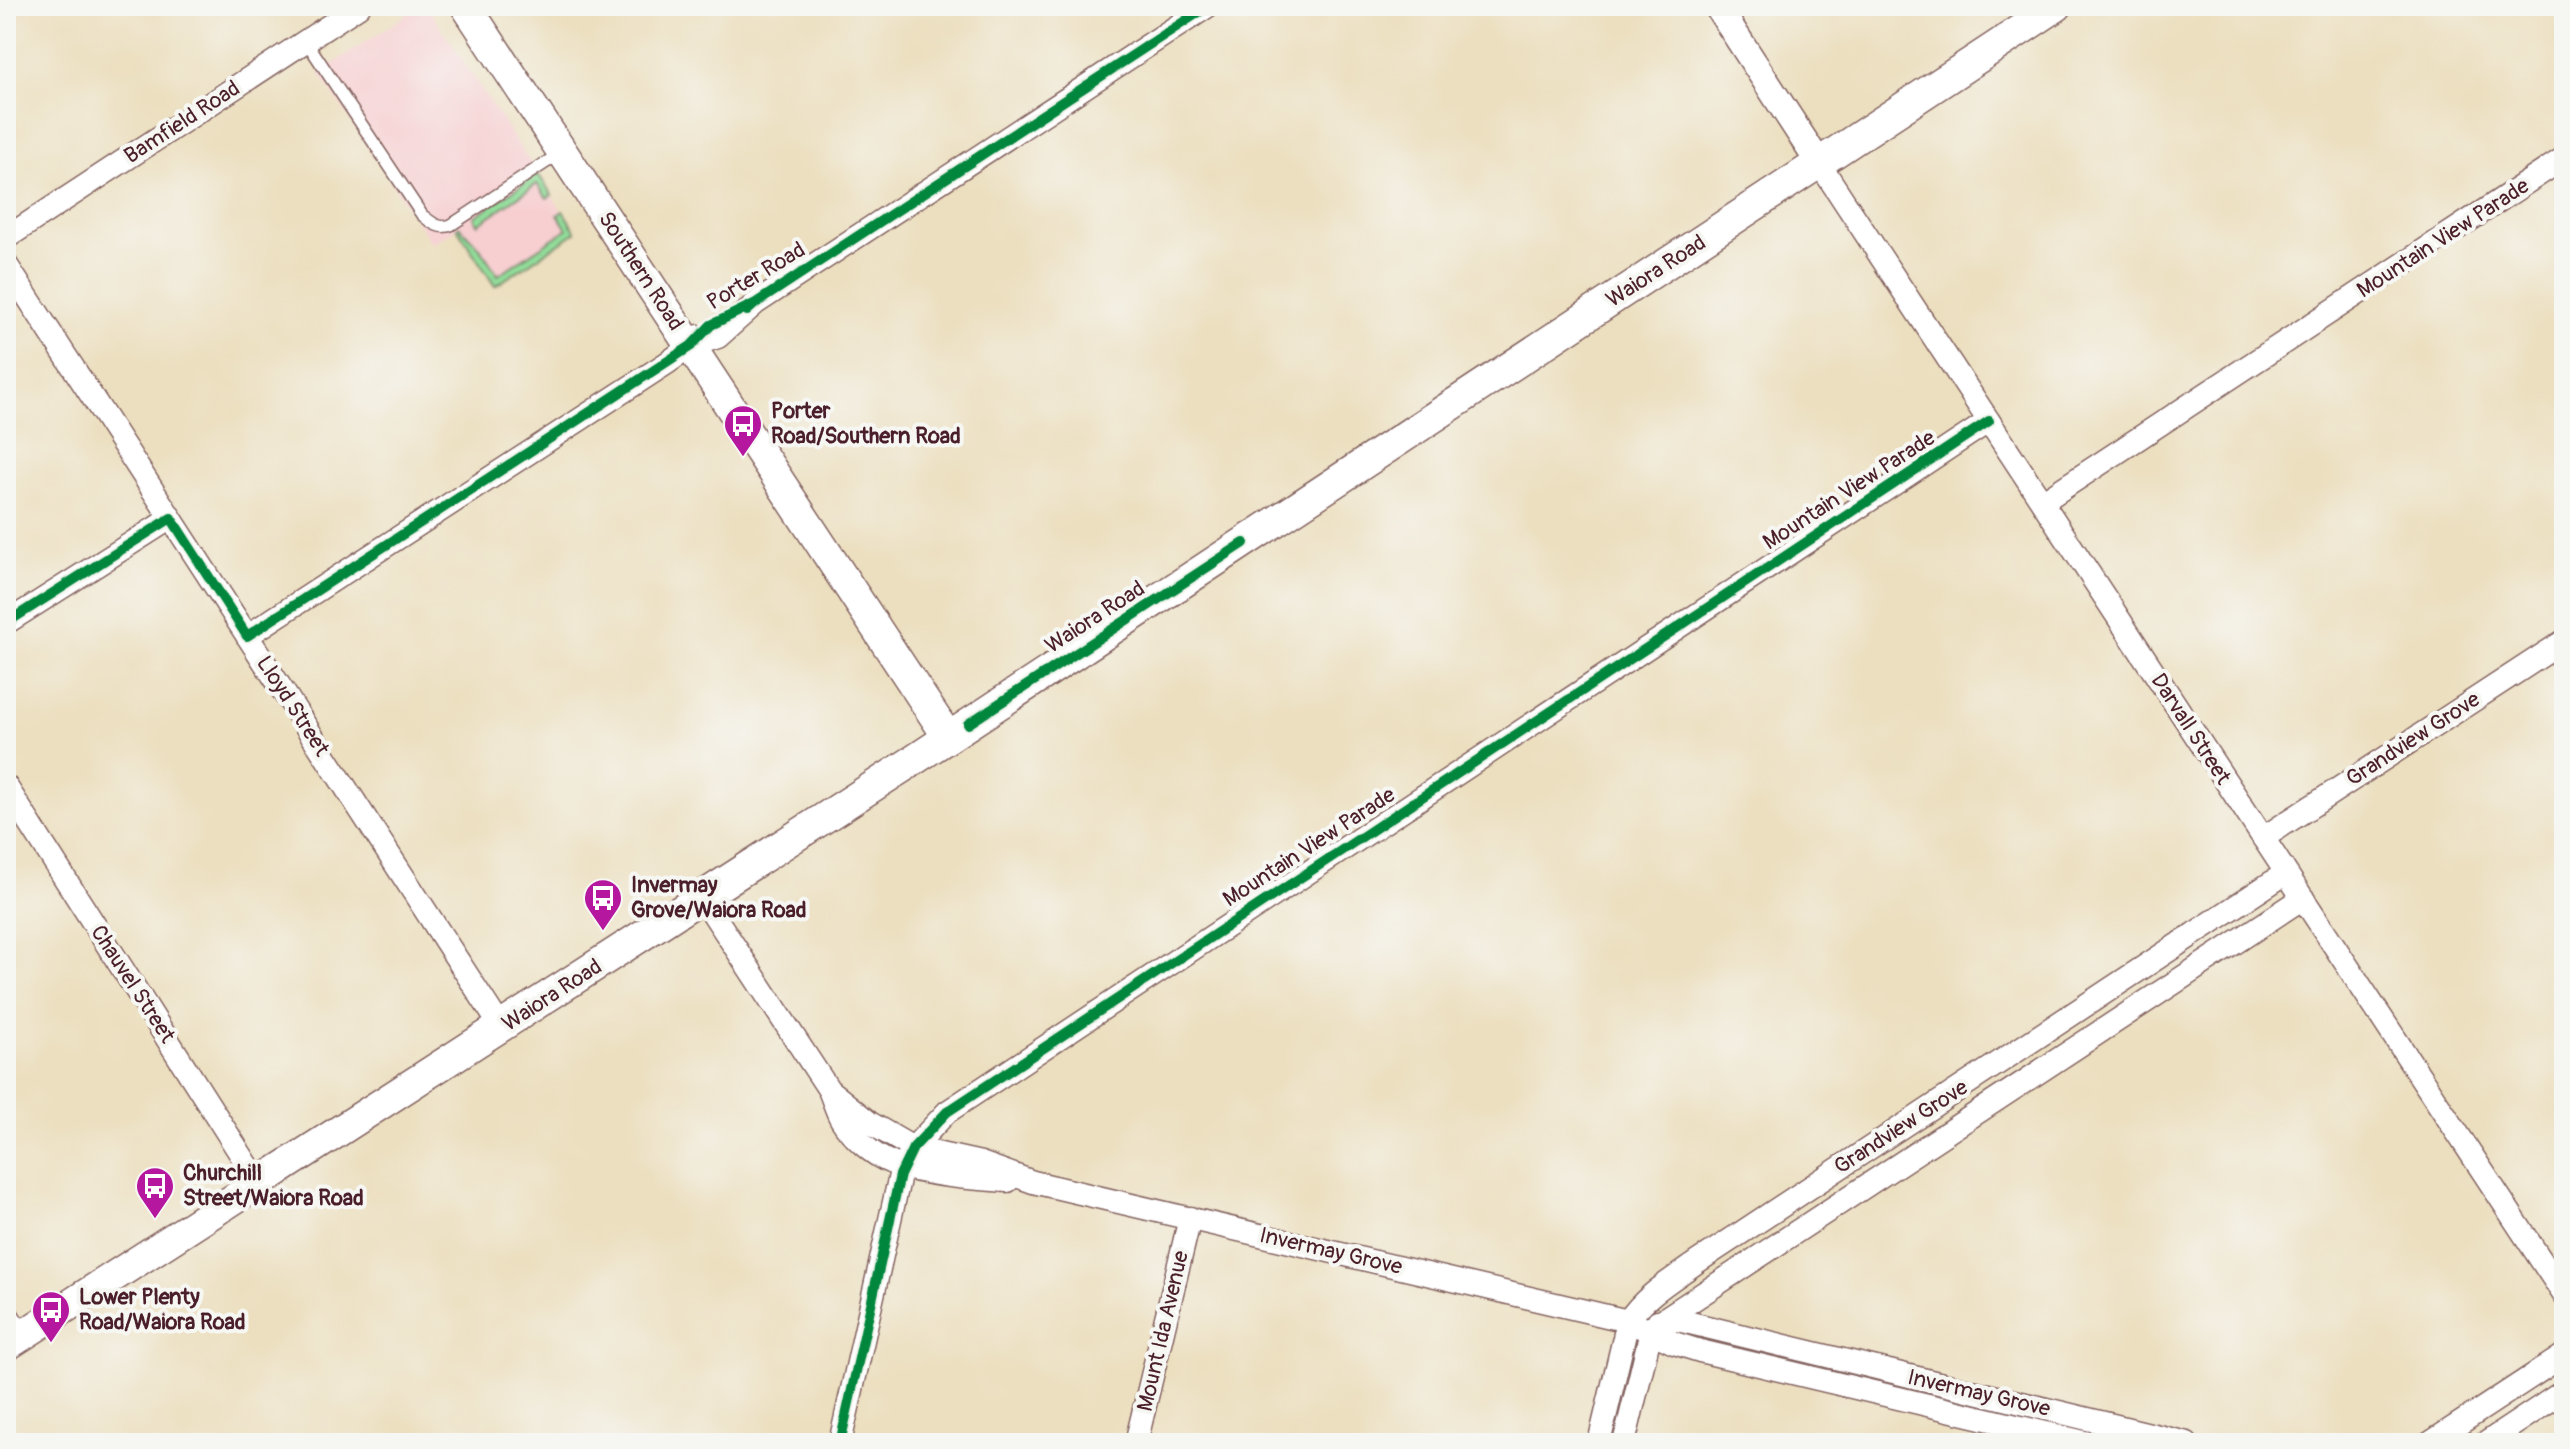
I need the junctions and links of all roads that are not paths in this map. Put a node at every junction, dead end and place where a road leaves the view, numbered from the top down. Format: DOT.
graph roads {
  1 [pos="359,6"];
  2 [pos="466,6"];
  3 [pos="1208,6"];
  4 [pos="1717,6"];
  5 [pos="2057,6"];
  6 [pos="306,41"];
  7 [pos="563,152"];
  8 [pos="2564,158"];
  9 [pos="1819,163"];
  10 [pos="6,238"];
  11 [pos="6,264"];
  12 [pos="691,346"];
  13 [pos="1989,421"];
  14 [pos="2042,502"];
  15 [pos="171,518"];
  16 [pos="6,623"];
  17 [pos="247,636"];
  18 [pos="2564,641"];
  19 [pos="948,737"];
  20 [pos="6,786"];
  21 [pos="2263,838"];
  22 [pos="2286,873"];
  23 [pos="702,897"];
  24 [pos="2303,898"];
  25 [pos="501,1027"];
  26 [pos="908,1158"];
  27 [pos="259,1183"];
  28 [pos="1190,1218"];
  29 [pos="2564,1295"];
  30 [pos="1628,1321"];
  31 [pos="1656,1326"];
  32 [pos="11,1332"];
  33 [pos="2564,1355"];
  34 [pos="2564,1391"];
  35 [pos="840,1443"];
  36 [pos="1136,1443"];
  37 [pos="1599,1443"];
  38 [pos="1624,1443"];
  39 [pos="2088,1443"];
  40 [pos="2187,1443"];
  41 [pos="2430,1443"];
  42 [pos="2486,1443"];
  1 -- 6 [label="street, Bamfield Road"];
  2 -- 7 [label="main road, Southern Road"];
  3 -- 12 [label="street, Porter Road"];
  4 -- 9 [label="street"];
  5 -- 9 [label="main road, Waiora Road"];
  6 -- 7 [label="lane"];
  6 -- 10 [label="street, Bamfield Road"];
  7 -- 12 [label="main road, Southern Road"];
  8 -- 14 [label="street, Mountain View Parade"];
  9 -- 13 [label="street, Darvall Street"];
  9 -- 19 [label="main road, Waiora Road"];
  11 -- 15 [label="street, Lloyd Street"];
  12 -- 17 [label="street, Porter Road"];
  12 -- 19 [label="main road, Southern Road"];
  13 -- 14 [label="street, Darvall Street"];
  13 -- 26 [label="street, Mountain View Parade"];
  14 -- 21 [label="street, Darvall Street"];
  15 -- 16 [label="street"];
  15 -- 17 [label="street, Lloyd Street"];
  17 -- 25 [label="street, Lloyd Street"];
  18 -- 21 [label="street, Grandview Grove"];
  19 -- 23 [label="main road, Waiora Road"];
  20 -- 27 [label="street, Chauvel Street"];
  21 -- 22 [label="street, Darvall Street"];
  22 -- 24 [label="street, Darvall Street"];
  22 -- 30 [label="street, Grandview Grove"];
  23 -- 25 [label="main road, Waiora Road"];
  23 -- 26 [label="street, Invermay Grove"];
  24 -- 29 [label="street, Darvall Street"];
  24 -- 31 [label="street, Grandview Grove"];
  25 -- 27 [label="main road, Waiora Road"];
  26 -- 28 [label="street, Invermay Grove"];
  26 -- 35 [label="street, Mountain View Parade"];
  27 -- 32 [label="main road, Waiora Road"];
  28 -- 30 [label="street, Invermay Grove"];
  28 -- 36 [label="street, Mount Ida Avenue"];
  30 -- 31 [label="street, Invermay Grove"];
  30 -- 37 [label="street"];
  31 -- 38 [label="street"];
  31 -- 39 [label="street, Invermay Grove"];
  31 -- 40 [label="street, Invermay Grove"];
  33 -- 41 [label="street"];
  34 -- 42 [label="street"];
}
